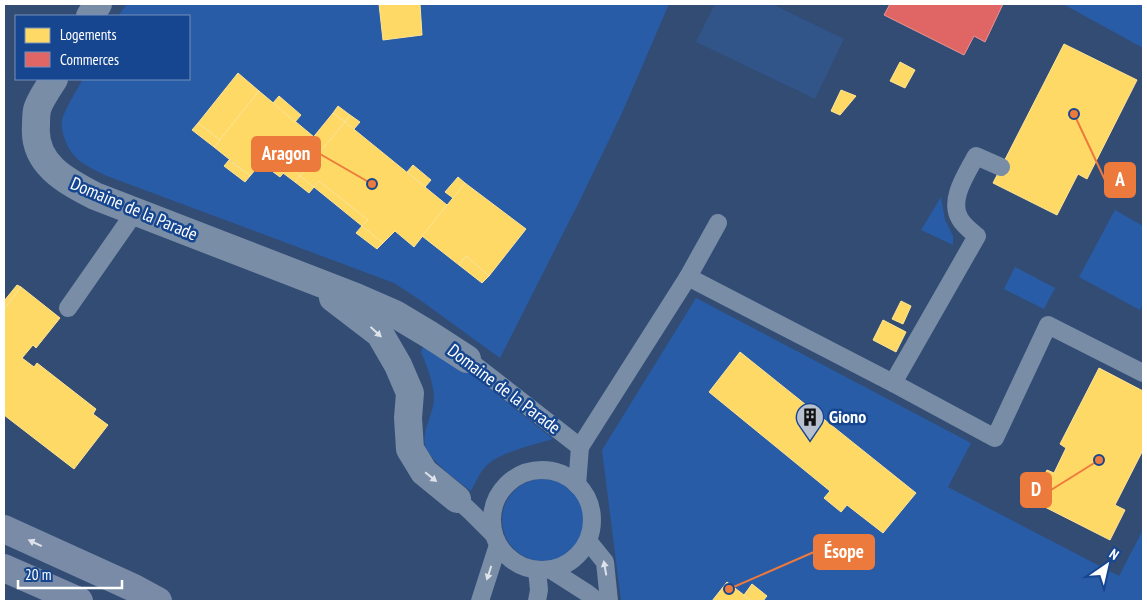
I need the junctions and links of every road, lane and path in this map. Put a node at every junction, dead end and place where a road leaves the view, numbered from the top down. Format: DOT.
graph roads {
  1 [pos="98,4"];
  2 [pos="91,15"];
  3 [pos="53,80"];
  4 [pos="1001,167"];
  5 [pos="135,212"];
  6 [pos="718,223"];
  7 [pos="688,277"];
  8 [pos="311,280"];
  9 [pos="68,308"];
  10 [pos="466,359"];
  11 [pos="1143,373"];
  12 [pos="893,383"];
  13 [pos="580,447"];
  14 [pos="577,485"];
  15 [pos="457,499"];
  16 [pos="4,529"];
  17 [pos="496,540"];
  18 [pos="588,541"];
  19 [pos="4,568"];
  20 [pos="544,570"];
  21 [pos="78,601"];
  22 [pos="158,601"];
  23 [pos="480,601"];
  24 [pos="536,601"];
  25 [pos="597,601"];
  26 [pos="609,601"];
  1 -- 2 [label="street"];
  3 -- 5 [label="street, Domaine de la Parade"];
  4 -- 12 [label="lane"];
  5 -- 8 [label="street, Domaine de la Parade"];
  5 -- 9 [label="lane"];
  6 -- 7 [label="lane"];
  7 -- 12 [label="lane"];
  7 -- 13 [label="lane"];
  8 -- 10 [label="street, Domaine de la Parade"];
  8 -- 15 [label="street, Domaine de la Parade, one-way"];
  10 -- 13 [label="lane, Domaine de la Parade"];
  11 -- 12 [label="lane"];
  13 -- 14 [label="lane"];
  14 -- 17 [label="lane"];
  14 -- 18 [label="lane"];
  15 -- 17 [label="lane, Domaine de la Parade"];
  22 -- 16 [label="main road, one-way"];
  17 -- 20 [label="lane, Domaine de la Parade"];
  17 -- 23 [label="lane, one-way"];
  18 -- 20 [label="lane"];
  26 -- 18 [label="lane, one-way"];
  19 -- 21 [label="main road"];
  20 -- 24 [label="lane"];
  20 -- 25 [label="lane, Domaine de la Parade"];
}
